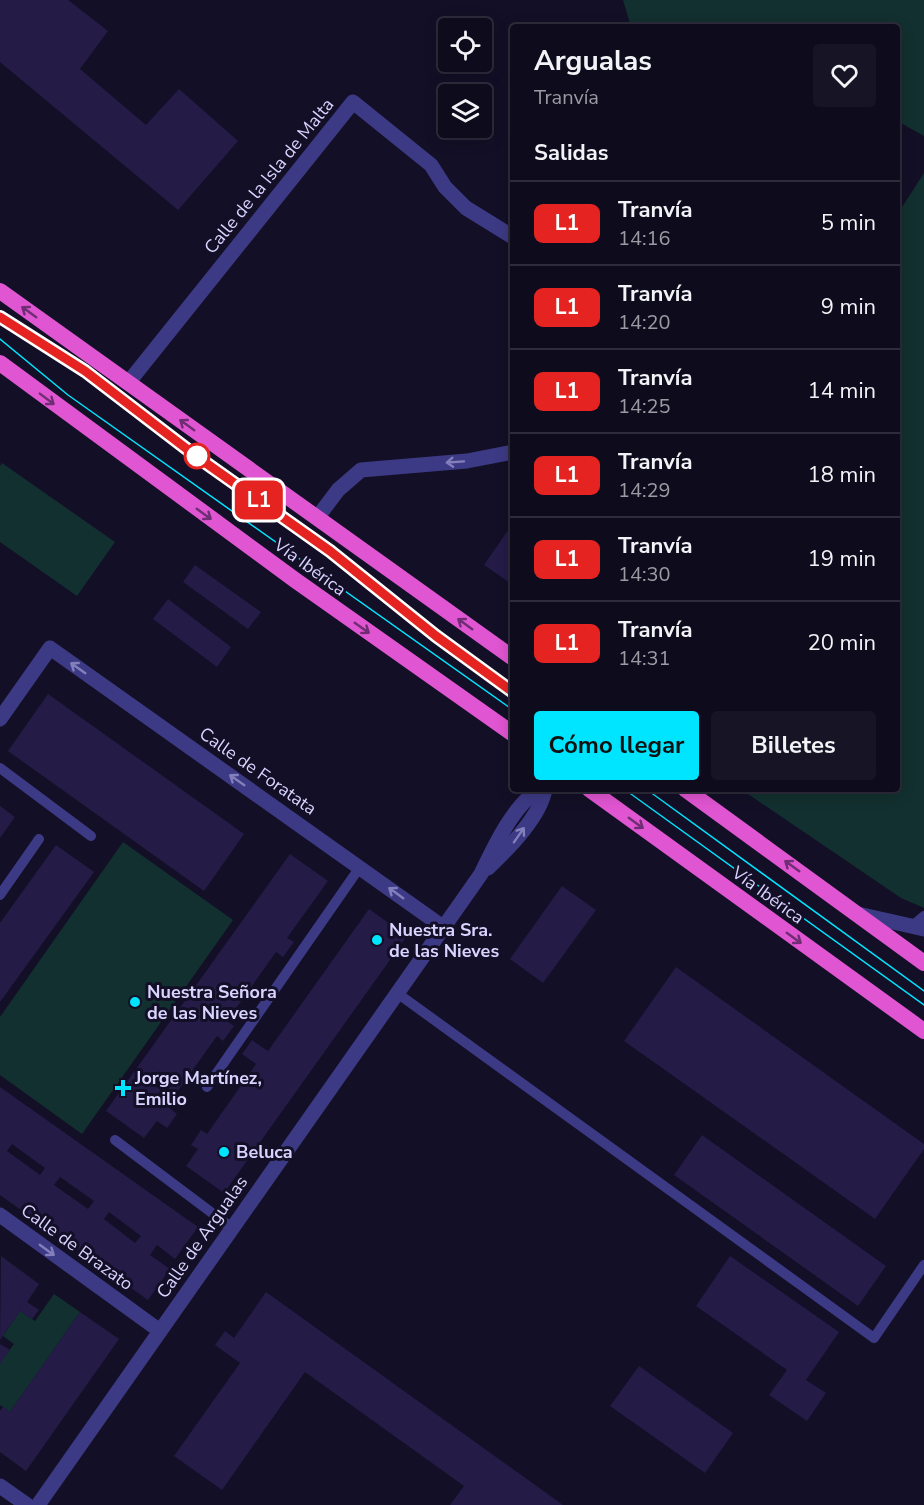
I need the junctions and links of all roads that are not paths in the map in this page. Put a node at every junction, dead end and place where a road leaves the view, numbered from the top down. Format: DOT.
graph roads {
  1 [pos="510,235"];
  2 [pos="0,291"];
  3 [pos="0,363"];
  4 [pos="128,383"];
  5 [pos="510,453"];
  6 [pos="317,518"];
  7 [pos="510,656"];
  8 [pos="0,719"];
  9 [pos="510,733"];
  10 [pos="0,768"];
  11 [pos="544,792"];
  12 [pos="593,792"];
  13 [pos="689,792"];
  14 [pos="91,836"];
  15 [pos="39,839"];
  16 [pos="360,867"];
  17 [pos="0,895"];
  18 [pos="858,914"];
  19 [pos="920,923"];
  20 [pos="443,927"];
  21 [pos="924,963"];
  22 [pos="397,993"];
  23 [pos="924,1031"];
  24 [pos="207,1087"];
  25 [pos="115,1140"];
  26 [pos="0,1215"];
  27 [pos="232,1228"];
  28 [pos="924,1265"];
  29 [pos="160,1331"];
  30 [pos="0,1486"];
  31 [pos="27,1505"];
  32 [pos="38,1505"];
  1 -- 4 [label="street, Calle de la Isla de Malta"];
  4 -- 2 [label="highway, one-way"];
  3 -- 9 [label="highway, Vía Ibérica, one-way"];
  6 -- 4 [label="highway, one-way"];
  5 -- 6 [label="street, one-way"];
  7 -- 6 [label="highway, one-way"];
  16 -- 8 [label="street, Calle de Foratata, one-way"];
  10 -- 14 [label="lane"];
  11 -- 20 [label="street, Calle de Argualas"];
  12 -- 23 [label="highway, Vía Ibérica, one-way"];
  18 -- 13 [label="highway, Vía Ibérica, one-way"];
  15 -- 17 [label="lane"];
  20 -- 16 [label="street, Calle de Foratata, one-way"];
  16 -- 24 [label="lane"];
  18 -- 19 [label="street"];
  18 -- 21 [label="highway, Vía Ibérica"];
  20 -- 22 [label="street, Calle de Argualas"];
  22 -- 27 [label="street, Calle de Argualas"];
  22 -- 28 [label="lane"];
  25 -- 27 [label="lane"];
  26 -- 29 [label="street, Calle de Brazato, one-way"];
  27 -- 29 [label="street, Calle de Argualas"];
  29 -- 32 [label="street, Calle de Argualas"];
  30 -- 31 [label="street"];
}
